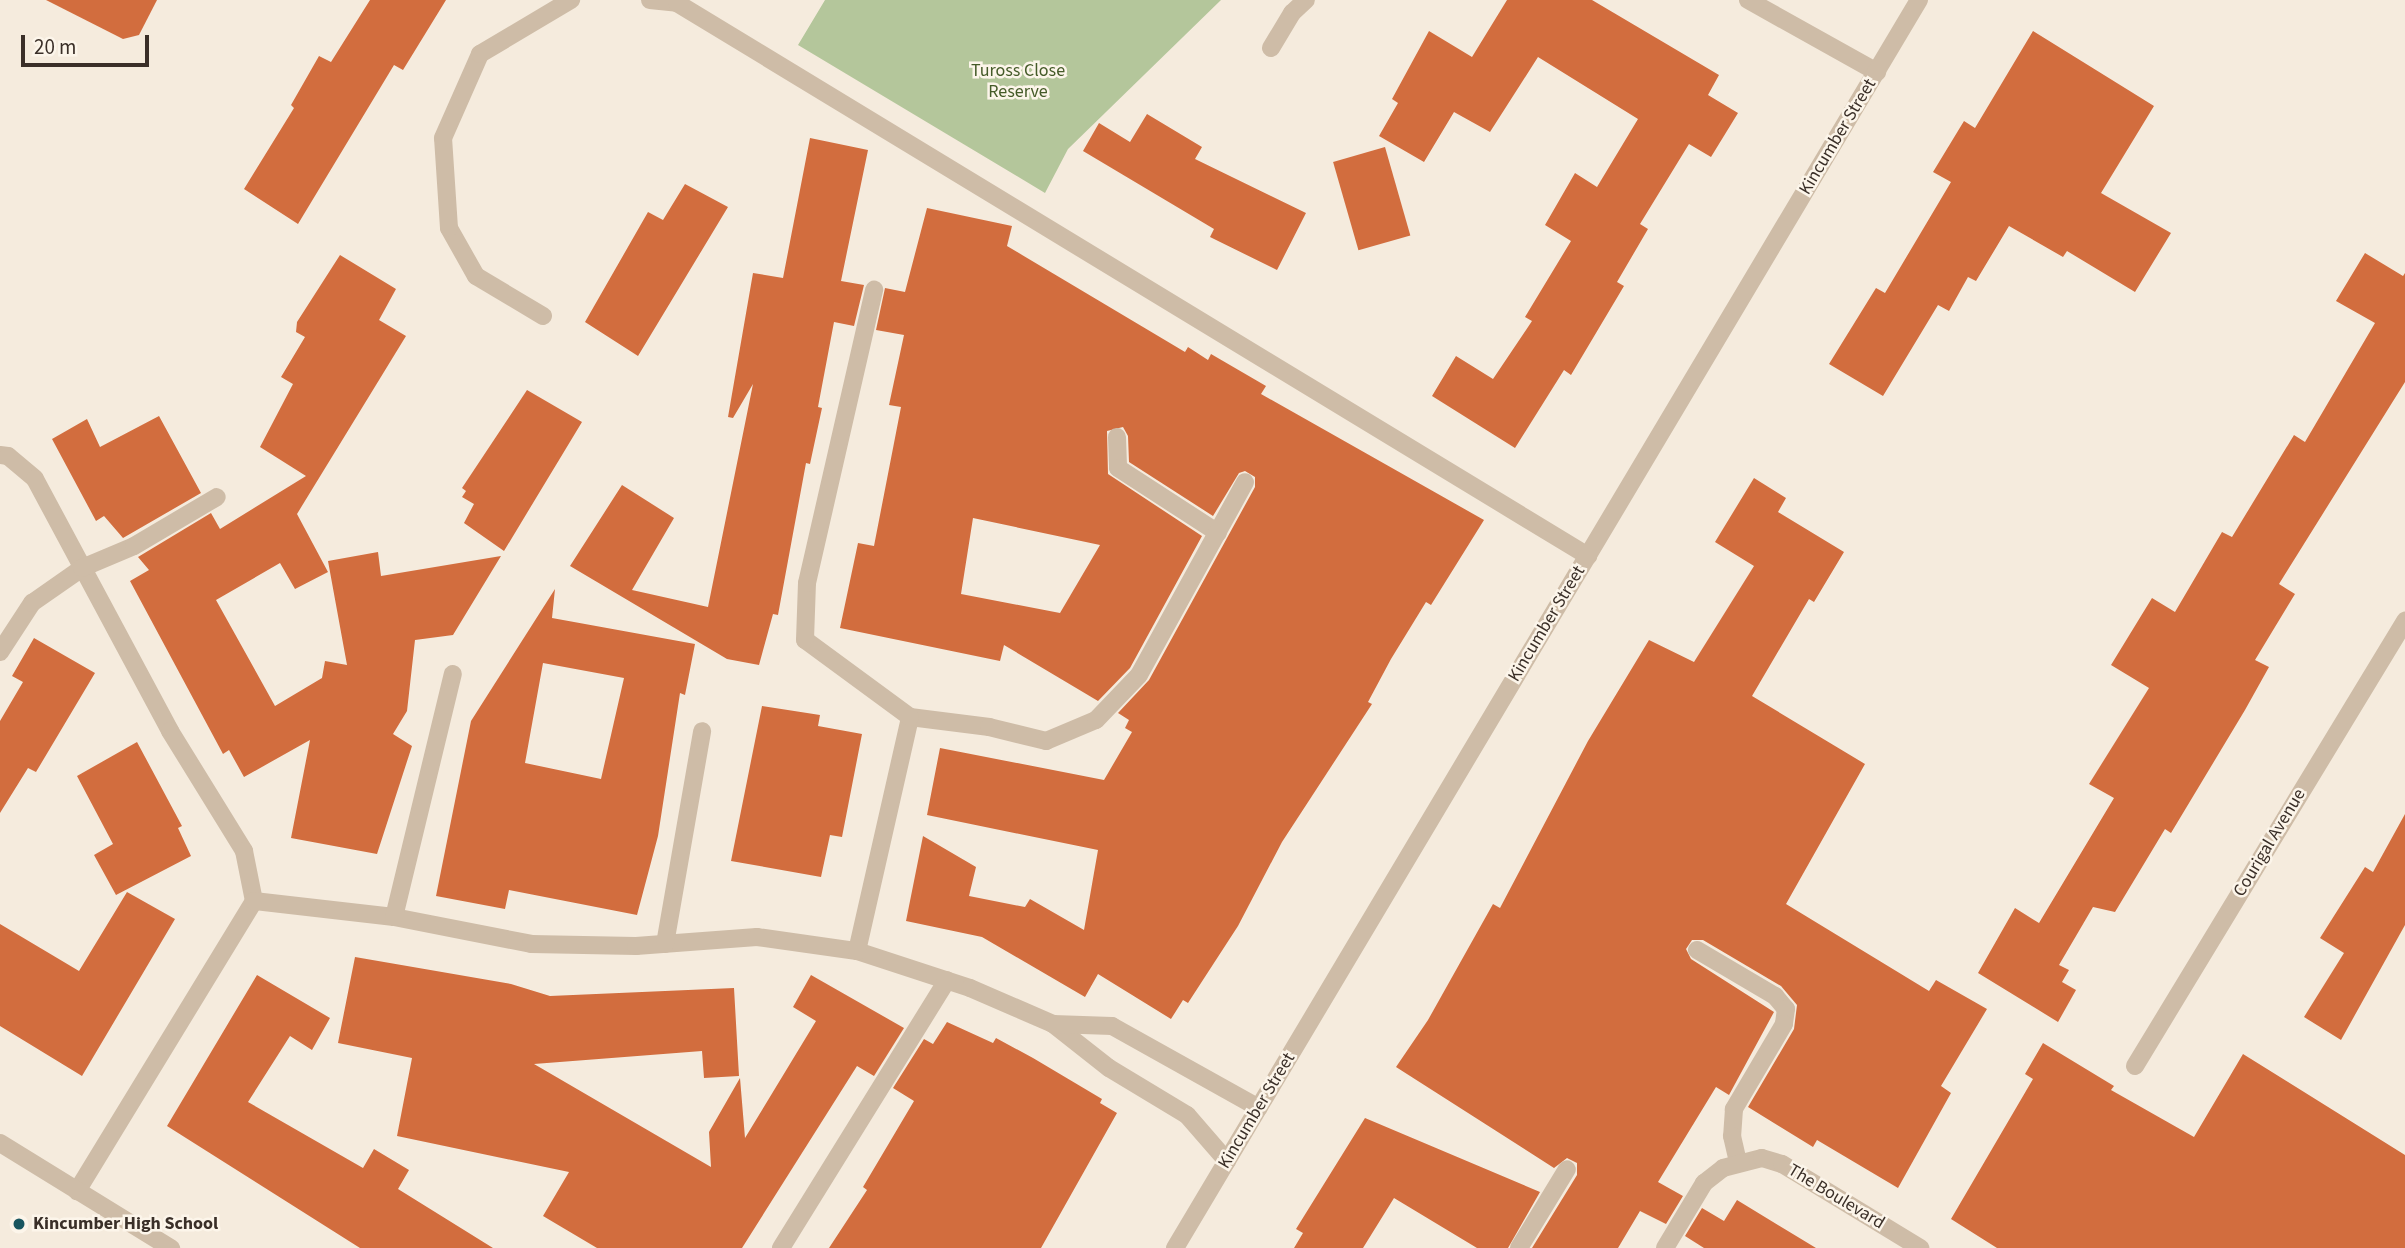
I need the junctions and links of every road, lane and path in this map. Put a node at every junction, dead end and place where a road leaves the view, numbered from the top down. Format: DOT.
graph roads {
  1 [pos="571,0"];
  2 [pos="650,0"];
  3 [pos="1306,0"];
  4 [pos="1748,0"];
  5 [pos="1919,0"];
  6 [pos="1271,48"];
  7 [pos="1877,72"];
  8 [pos="874,290"];
  9 [pos="543,316"];
  10 [pos="1117,437"];
  11 [pos="0,455"];
  12 [pos="1245,482"];
  13 [pos="217,497"];
  14 [pos="1217,533"];
  15 [pos="1588,556"];
  16 [pos="82,568"];
  17 [pos="2405,621"];
  18 [pos="0,652"];
  19 [pos="453,674"];
  20 [pos="910,717"];
  21 [pos="702,731"];
  22 [pos="254,901"];
  23 [pos="394,917"];
  24 [pos="665,944"];
  25 [pos="1697,950"];
  26 [pos="858,951"];
  27 [pos="947,980"];
  28 [pos="1053,1024"];
  29 [pos="2135,1066"];
  30 [pos="1259,1108"];
  31 [pos="0,1143"];
  32 [pos="1227,1161"];
  33 [pos="1738,1162"];
  34 [pos="1567,1169"];
  35 [pos="77,1191"];
  36 [pos="171,1248"];
  37 [pos="781,1248"];
  38 [pos="1175,1248"];
  39 [pos="1519,1248"];
  40 [pos="1665,1248"];
  41 [pos="1920,1248"];
  1 -- 9 [label="street"];
  2 -- 15 [label="street"];
  3 -- 6 [label="street"];
  4 -- 7 [label="street"];
  5 -- 7 [label="street, Kincumber Street"];
  7 -- 15 [label="street, Kincumber Street"];
  8 -- 20 [label="street"];
  10 -- 14 [label="street"];
  11 -- 16 [label="street"];
  12 -- 14 [label="street"];
  13 -- 16 [label="street"];
  14 -- 20 [label="street"];
  15 -- 30 [label="street, Kincumber Street"];
  16 -- 18 [label="street"];
  16 -- 22 [label="street"];
  17 -- 29 [label="street, Courigal Avenue"];
  19 -- 23 [label="street"];
  20 -- 26 [label="street"];
  21 -- 24 [label="street"];
  22 -- 23 [label="street"];
  22 -- 35 [label="street"];
  23 -- 24 [label="street"];
  24 -- 26 [label="street"];
  25 -- 33 [label="street"];
  26 -- 27 [label="street"];
  27 -- 28 [label="street"];
  27 -- 37 [label="street"];
  28 -- 30 [label="street"];
  28 -- 32 [label="street"];
  30 -- 32 [label="street, Kincumber Street"];
  31 -- 35 [label="street"];
  32 -- 38 [label="street, Kincumber Street"];
  33 -- 40 [label="street"];
  33 -- 41 [label="street, The Boulevard"];
  34 -- 39 [label="street"];
  35 -- 36 [label="street"];
}
